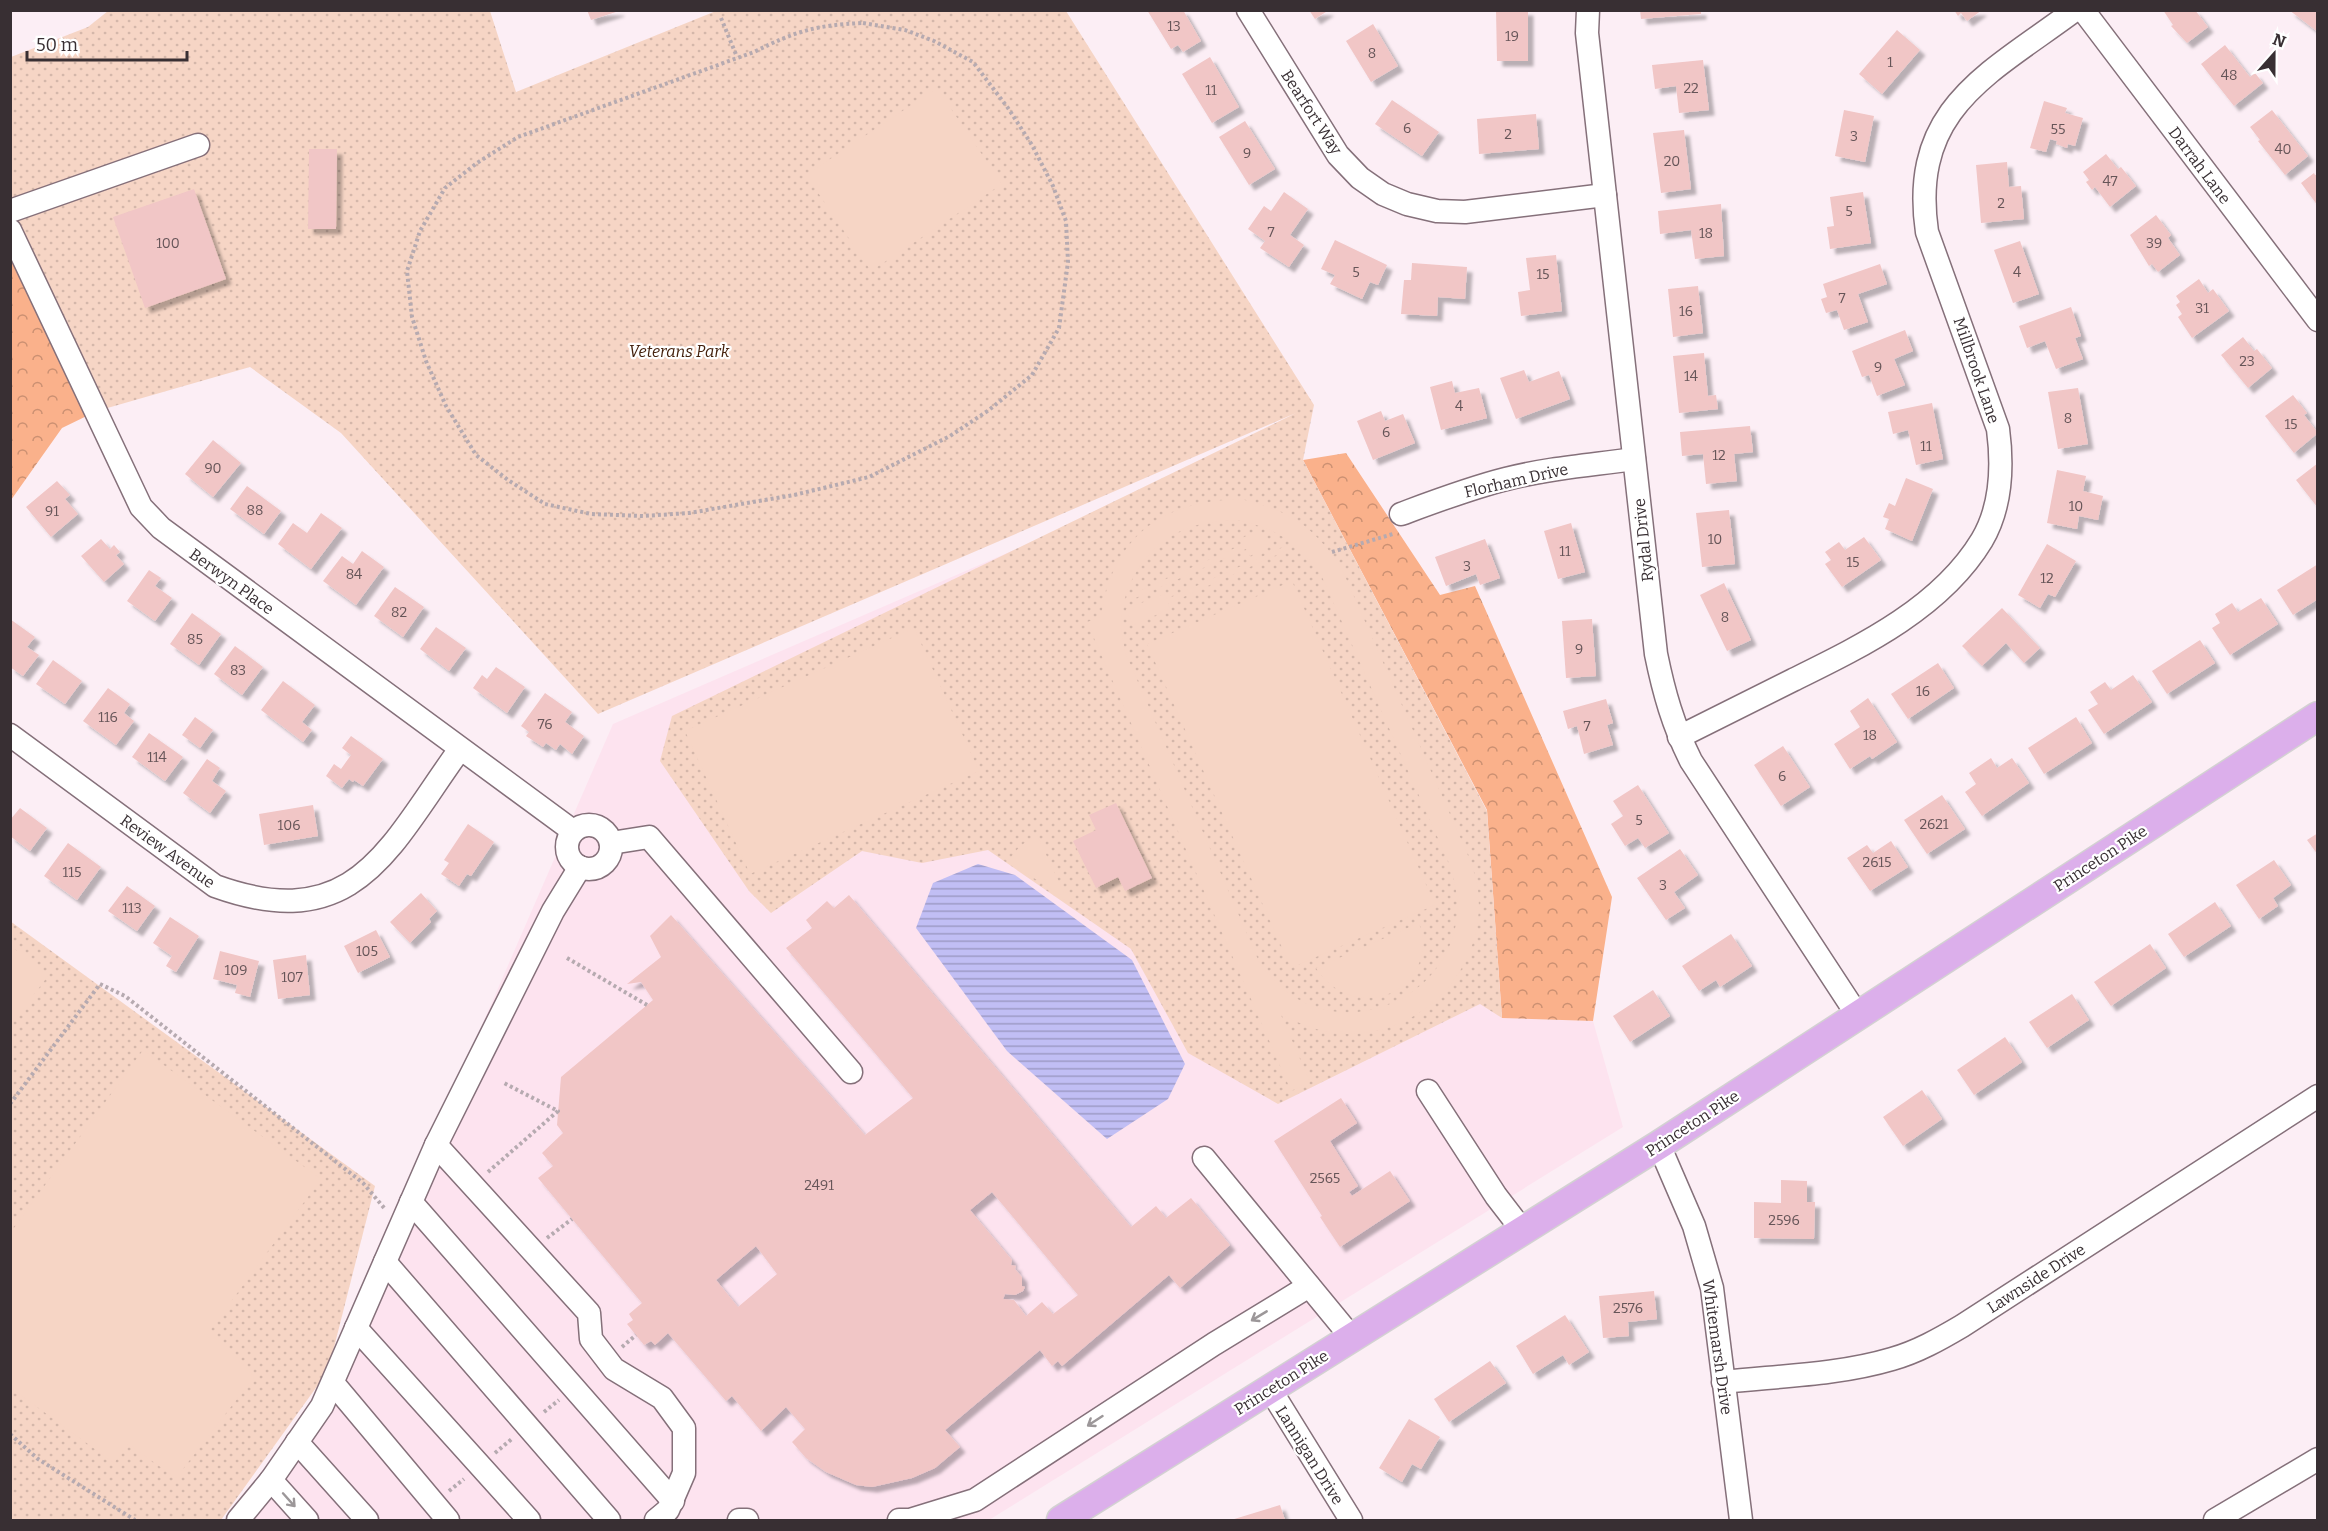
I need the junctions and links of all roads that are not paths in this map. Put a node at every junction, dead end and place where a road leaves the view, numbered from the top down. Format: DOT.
graph roads {
  1 [pos="1248,10"];
  2 [pos="1588,10"];
  3 [pos="2075,10"];
  4 [pos="2083,10"];
  5 [pos="198,145"];
  6 [pos="1605,195"];
  7 [pos="10,211"];
  8 [pos="10,230"];
  9 [pos="2318,320"];
  10 [pos="1634,459"];
  11 [pos="1401,514"];
  12 [pos="2318,716"];
  13 [pos="10,735"];
  14 [pos="1679,737"];
  15 [pos="460,749"];
  16 [pos="573,831"];
  17 [pos="611,843"];
  18 [pos="580,867"];
  19 [pos="1858,1016"];
  20 [pos="851,1072"];
  21 [pos="1428,1091"];
  22 [pos="2318,1096"];
  23 [pos="436,1145"];
  24 [pos="1659,1145"];
  25 [pos="1204,1158"];
  26 [pos="411,1202"];
  27 [pos="1523,1231"];
  28 [pos="385,1262"];
  29 [pos="1309,1286"];
  30 [pos="356,1328"];
  31 [pos="1352,1338"];
  32 [pos="1724,1382"];
  33 [pos="333,1383"];
  34 [pos="1270,1389"];
  35 [pos="297,1442"];
  36 [pos="2318,1459"];
  37 [pos="271,1480"];
  38 [pos="673,1501"];
  39 [pos="238,1521"];
  40 [pos="307,1521"];
  41 [pos="367,1521"];
  42 [pos="448,1521"];
  43 [pos="529,1521"];
  44 [pos="609,1521"];
  45 [pos="656,1521"];
  46 [pos="739,1521"];
  47 [pos="747,1521"];
  48 [pos="899,1521"];
  49 [pos="1060,1521"];
  50 [pos="1351,1521"];
  51 [pos="1741,1521"];
  52 [pos="2215,1521"];
  1 -- 6 [label="street, Bearfort Way"];
  2 -- 6 [label="street, Rydal Drive"];
  3 -- 14 [label="street, Millbrook Lane"];
  4 -- 9 [label="street, Darrah Lane"];
  5 -- 7 [label="street"];
  6 -- 10 [label="street, Rydal Drive"];
  8 -- 15 [label="street, Berwyn Place"];
  10 -- 11 [label="street, Florham Drive"];
  10 -- 14 [label="street, Rydal Drive"];
  12 -- 19 [label="main road, Princeton Pike"];
  13 -- 15 [label="street, Review Avenue"];
  14 -- 19 [label="street, Rydal Drive"];
  15 -- 16 [label="street, Berwyn Place"];
  16 -- 17 [label="street"];
  16 -- 18 [label="street"];
  17 -- 18 [label="street"];
  17 -- 20 [label="street"];
  18 -- 23 [label="street"];
  19 -- 24 [label="main road, Princeton Pike"];
  21 -- 27 [label="street"];
  22 -- 32 [label="street, Lawnside Drive"];
  23 -- 26 [label="street"];
  23 -- 38 [label="street"];
  24 -- 27 [label="main road, Princeton Pike"];
  24 -- 32 [label="street, Whitemarsh Drive"];
  25 -- 29 [label="street"];
  26 -- 28 [label="street"];
  26 -- 38 [label="street"];
  27 -- 31 [label="main road, Princeton Pike"];
  28 -- 30 [label="street"];
  28 -- 44 [label="street"];
  29 -- 31 [label="street"];
  29 -- 48 [label="street, one-way"];
  30 -- 33 [label="street"];
  30 -- 43 [label="street"];
  31 -- 34 [label="main road, Princeton Pike"];
  32 -- 51 [label="street, Whitemarsh Drive"];
  33 -- 35 [label="street"];
  33 -- 42 [label="street"];
  34 -- 49 [label="main road, Princeton Pike"];
  34 -- 50 [label="street, Lannigan Drive"];
  35 -- 37 [label="street"];
  35 -- 41 [label="street"];
  36 -- 52 [label="street"];
  37 -- 39 [label="street"];
  37 -- 40 [label="street, one-way"];
  38 -- 45 [label="street"];
  46 -- 47 [label="street"];
}
